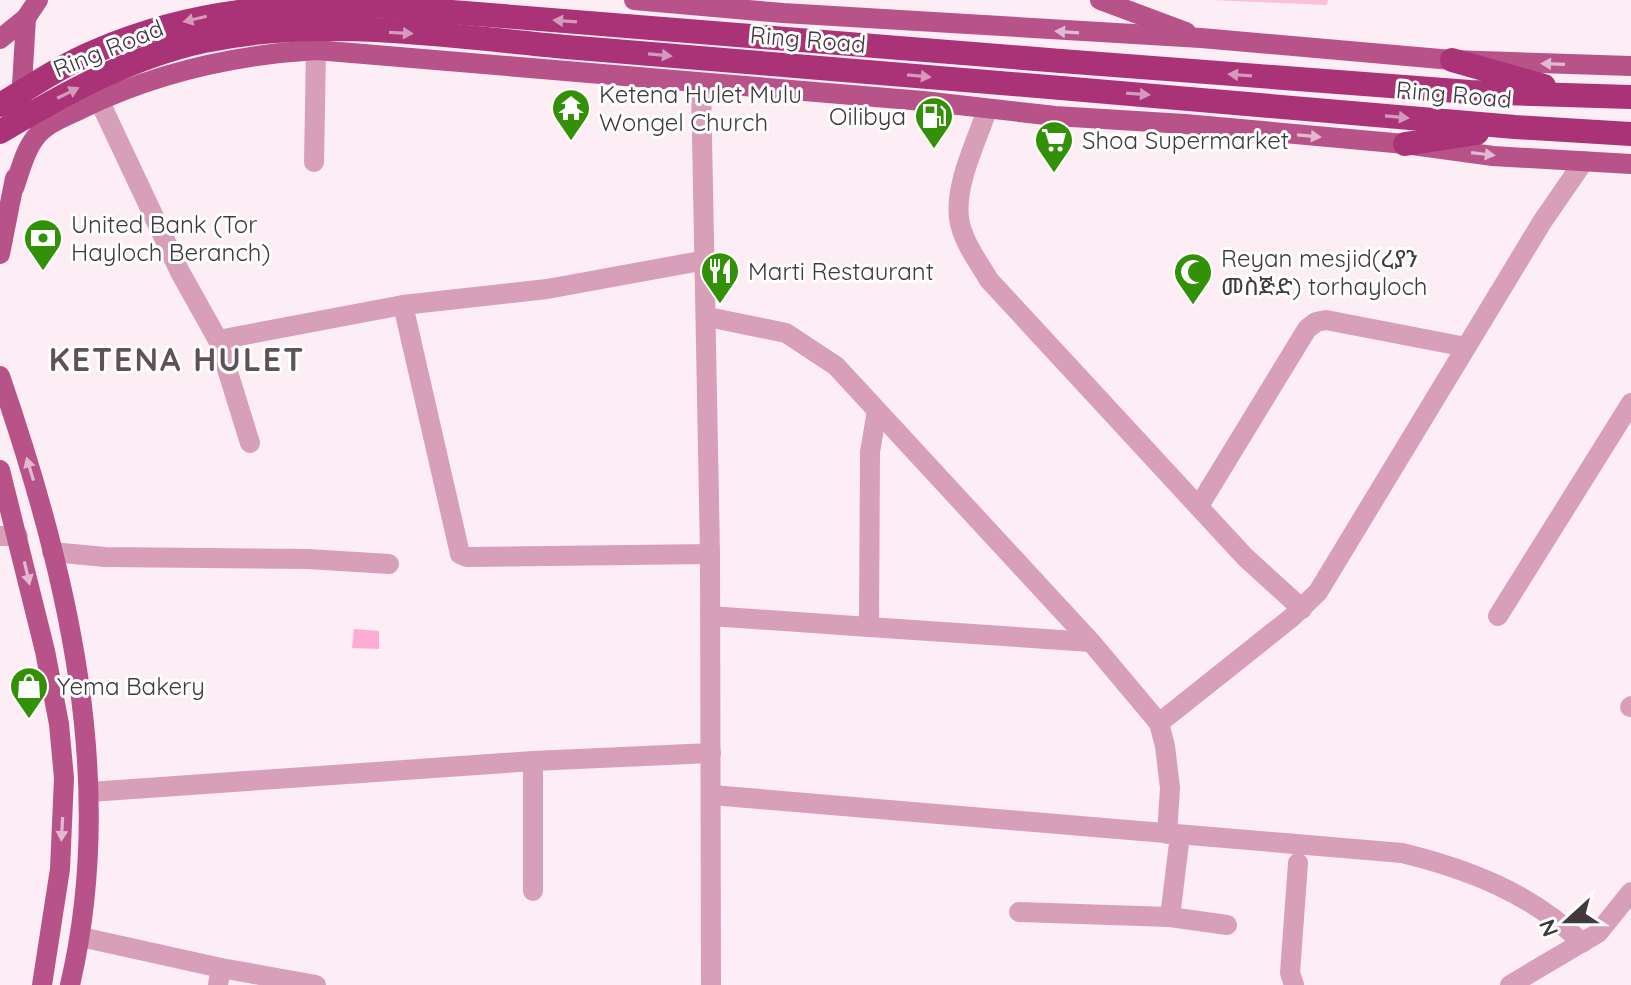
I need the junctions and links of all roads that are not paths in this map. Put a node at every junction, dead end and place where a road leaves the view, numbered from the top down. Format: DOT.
graph roads {
  1 [pos="281,0"];
  2 [pos="634,0"];
  3 [pos="1100,0"];
  4 [pos="35,5"];
  5 [pos="1201,38"];
  6 [pos="0,39"];
  7 [pos="316,50"];
  8 [pos="387,55"];
  9 [pos="1452,60"];
  10 [pos="1631,66"];
  11 [pos="701,83"];
  12 [pos="1569,95"];
  13 [pos="1631,97"];
  14 [pos="99,100"];
  15 [pos="0,105"];
  16 [pos="987,110"];
  17 [pos="1515,127"];
  18 [pos="0,132"];
  19 [pos="1631,134"];
  20 [pos="1405,144"];
  21 [pos="1584,161"];
  22 [pos="314,162"];
  23 [pos="1631,164"];
  24 [pos="14,188"];
  25 [pos="0,254"];
  26 [pos="706,260"];
  27 [pos="403,305"];
  28 [pos="708,317"];
  29 [pos="218,340"];
  30 [pos="1466,347"];
  31 [pos="0,376"];
  32 [pos="1631,403"];
  33 [pos="877,411"];
  34 [pos="250,443"];
  35 [pos="0,470"];
  36 [pos="1199,506"];
  37 [pos="9,536"];
  38 [pos="52,552"];
  39 [pos="710,554"];
  40 [pos="389,564"];
  41 [pos="1302,609"];
  42 [pos="710,616"];
  43 [pos="1498,616"];
  44 [pos="869,627"];
  45 [pos="1091,642"];
  46 [pos="74,647"];
  47 [pos="45,651"];
  48 [pos="1159,723"];
  49 [pos="711,753"];
  50 [pos="533,761"];
  51 [pos="90,792"];
  52 [pos="712,795"];
  53 [pos="1174,835"];
  54 [pos="1298,863"];
  55 [pos="533,891"];
  56 [pos="1631,892"];
  57 [pos="1019,912"];
  58 [pos="1170,917"];
  59 [pos="1227,925"];
  60 [pos="81,937"];
  61 [pos="1582,943"];
  62 [pos="220,976"];
  63 [pos="1524,982"];
  64 [pos="42,985"];
  65 [pos="70,985"];
  66 [pos="316,985"];
  67 [pos="711,985"];
  68 [pos="1294,985"];
  1 -- 8 [label="main road"];
  5 -- 2 [label="main road, Ring Road, one-way"];
  3 -- 5 [label="main road"];
  4 -- 6 [label="main road"];
  4 -- 24 [label="main road"];
  5 -- 9 [label="main road, Ring Road"];
  7 -- 8 [label="main road"];
  7 -- 14 [label="main road"];
  7 -- 22 [label="street"];
  8 -- 11 [label="main road"];
  10 -- 9 [label="main road, Ring Road, one-way"];
  9 -- 12 [label="highway"];
  11 -- 16 [label="main road"];
  11 -- 26 [label="street"];
  12 -- 13 [label="highway"];
  12 -- 15 [label="highway, Ring Road, one-way, bridge"];
  14 -- 24 [label="main road"];
  14 -- 29 [label="street"];
  16 -- 20 [label="main road, one-way"];
  16 -- 36 [label="street"];
  18 -- 17 [label="highway, Ring Road, one-way, bridge"];
  17 -- 19 [label="highway, Ring Road"];
  17 -- 20 [label="highway"];
  20 -- 21 [label="main road, one-way"];
  21 -- 23 [label="main road"];
  21 -- 30 [label="street"];
  24 -- 25 [label="main road"];
  26 -- 27 [label="street"];
  26 -- 28 [label="street"];
  27 -- 29 [label="street"];
  27 -- 39 [label="street"];
  28 -- 33 [label="street"];
  28 -- 39 [label="street"];
  29 -- 34 [label="street"];
  30 -- 36 [label="street"];
  30 -- 41 [label="street"];
  38 -- 31 [label="main road, one-way"];
  32 -- 43 [label="street"];
  33 -- 44 [label="street"];
  33 -- 45 [label="street"];
  35 -- 37 [label="main road"];
  36 -- 41 [label="street"];
  37 -- 47 [label="main road, one-way"];
  38 -- 40 [label="street"];
  38 -- 46 [label="main road"];
  39 -- 42 [label="street"];
  41 -- 48 [label="street"];
  42 -- 44 [label="street"];
  42 -- 49 [label="street"];
  44 -- 45 [label="street"];
  45 -- 48 [label="street"];
  46 -- 47 [label="main road"];
  46 -- 51 [label="main road"];
  47 -- 64 [label="main road, one-way"];
  48 -- 53 [label="street"];
  49 -- 50 [label="street"];
  49 -- 52 [label="street"];
  50 -- 51 [label="street"];
  50 -- 55 [label="street"];
  51 -- 60 [label="main road"];
  52 -- 53 [label="street"];
  52 -- 67 [label="street"];
  53 -- 58 [label="street"];
  53 -- 61 [label="street"];
  54 -- 68 [label="street"];
  56 -- 61 [label="street"];
  57 -- 58 [label="street"];
  58 -- 59 [label="street"];
  60 -- 62 [label="street"];
  60 -- 65 [label="main road"];
  61 -- 63 [label="street"];
  62 -- 66 [label="street"];
}
